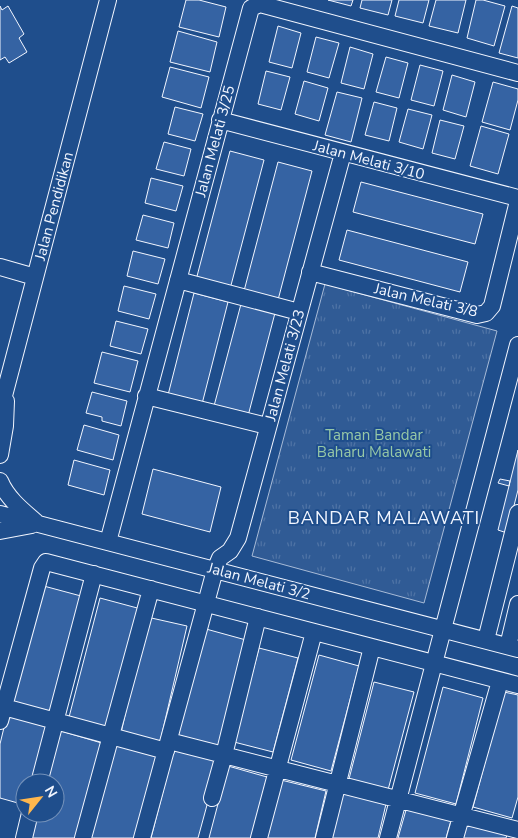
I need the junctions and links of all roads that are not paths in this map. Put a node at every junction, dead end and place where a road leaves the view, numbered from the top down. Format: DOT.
graph roads {
  1 [pos="108,0"];
  2 [pos="518,73"];
  3 [pos="220,120"];
  4 [pos="343,153"];
  5 [pos="518,200"];
  6 [pos="0,267"];
  7 [pos="310,272"];
  8 [pos="35,277"];
  9 [pos="178,280"];
  10 [pos="299,312"];
  11 [pos="518,345"];
  12 [pos="514,372"];
  13 [pos="7,386"];
  14 [pos="146,396"];
  15 [pos="0,411"];
  16 [pos="268,426"];
  17 [pos="0,455"];
  18 [pos="0,481"];
  19 [pos="518,513"];
  20 [pos="0,514"];
  21 [pos="39,524"];
  22 [pos="0,532"];
  23 [pos="108,542"];
  24 [pos="215,570"];
  25 [pos="94,574"];
  26 [pos="151,589"];
  27 [pos="205,604"];
  28 [pos="518,604"];
  29 [pos="258,617"];
  30 [pos="443,629"];
  31 [pos="314,632"];
  32 [pos="486,640"];
  33 [pos="372,647"];
  34 [pos="513,647"];
  35 [pos="435,664"];
  36 [pos="500,681"];
  37 [pos="518,686"];
  38 [pos="2,714"];
  39 [pos="56,721"];
  40 [pos="111,736"];
  41 [pos="167,746"];
  42 [pos="224,755"];
  43 [pos="278,769"];
  44 [pos="41,773"];
  45 [pos="338,784"];
  46 [pos="212,798"];
  47 [pos="399,800"];
  48 [pos="462,816"];
  49 [pos="28,823"];
  50 [pos="518,830"];
  51 [pos="24,838"];
  52 [pos="83,838"];
  53 [pos="142,838"];
  54 [pos="259,838"];
  55 [pos="324,838"];
  56 [pos="388,838"];
  57 [pos="455,838"];
  1 -- 8 [label="street, Jalan Pendidikan"];
  2 -- 3 [label="street, Jalan Melati 3/25"];
  3 -- 4 [label="street, Jalan Melati 3/10"];
  3 -- 9 [label="street, Jalan Melati 3/25"];
  4 -- 5 [label="street, Jalan Melati 3/10"];
  4 -- 7 [label="street, Jalan Melati 3/23"];
  5 -- 7 [label="street, Jalan Melati 3/8"];
  6 -- 8 [label="street"];
  7 -- 10 [label="street, Jalan Melati 3/23"];
  8 -- 13 [label="street, Jalan Pendidikan"];
  9 -- 10 [label="street"];
  9 -- 14 [label="street, Jalan Melati 3/25"];
  10 -- 16 [label="street, Jalan Melati 3/23"];
  11 -- 12 [label="street"];
  12 -- 30 [label="street"];
  13 -- 15 [label="street, Jalan Pendidikan"];
  13 -- 17 [label="street"];
  14 -- 16 [label="street"];
  14 -- 23 [label="street, Jalan Melati 3/25"];
  16 -- 24 [label="street, Jalan Melati 3/23"];
  18 -- 21 [label="street"];
  19 -- 32 [label="street"];
  20 -- 21 [label="street, Jalan Melati 3/2"];
  21 -- 22 [label="street"];
  21 -- 23 [label="street, Jalan Melati 3/2"];
  23 -- 24 [label="street, Jalan Melati 3/2"];
  24 -- 27 [label="street"];
  24 -- 30 [label="street, Jalan Melati 3/2"];
  25 -- 26 [label="street"];
  25 -- 38 [label="street"];
  25 -- 39 [label="street"];
  26 -- 27 [label="street"];
  26 -- 40 [label="street"];
  27 -- 29 [label="street"];
  27 -- 41 [label="street"];
  28 -- 34 [label="street"];
  29 -- 31 [label="street"];
  29 -- 42 [label="street"];
  30 -- 32 [label="street, Jalan Melati 3/2"];
  30 -- 35 [label="street"];
  31 -- 33 [label="street"];
  31 -- 43 [label="street"];
  32 -- 34 [label="street, Jalan Melati 3/2"];
  33 -- 35 [label="street"];
  33 -- 45 [label="street"];
  35 -- 36 [label="street"];
  35 -- 47 [label="street"];
  36 -- 37 [label="street"];
  36 -- 48 [label="street"];
  38 -- 39 [label="street"];
  39 -- 40 [label="street"];
  39 -- 44 [label="street"];
  40 -- 41 [label="street"];
  40 -- 52 [label="street"];
  41 -- 42 [label="street"];
  41 -- 53 [label="street"];
  42 -- 43 [label="street"];
  42 -- 46 [label="street"];
  43 -- 45 [label="street"];
  43 -- 54 [label="street"];
  45 -- 47 [label="street"];
  45 -- 55 [label="street"];
  47 -- 48 [label="street"];
  47 -- 56 [label="street"];
  48 -- 50 [label="street"];
  48 -- 57 [label="street"];
  49 -- 51 [label="street"];
}
